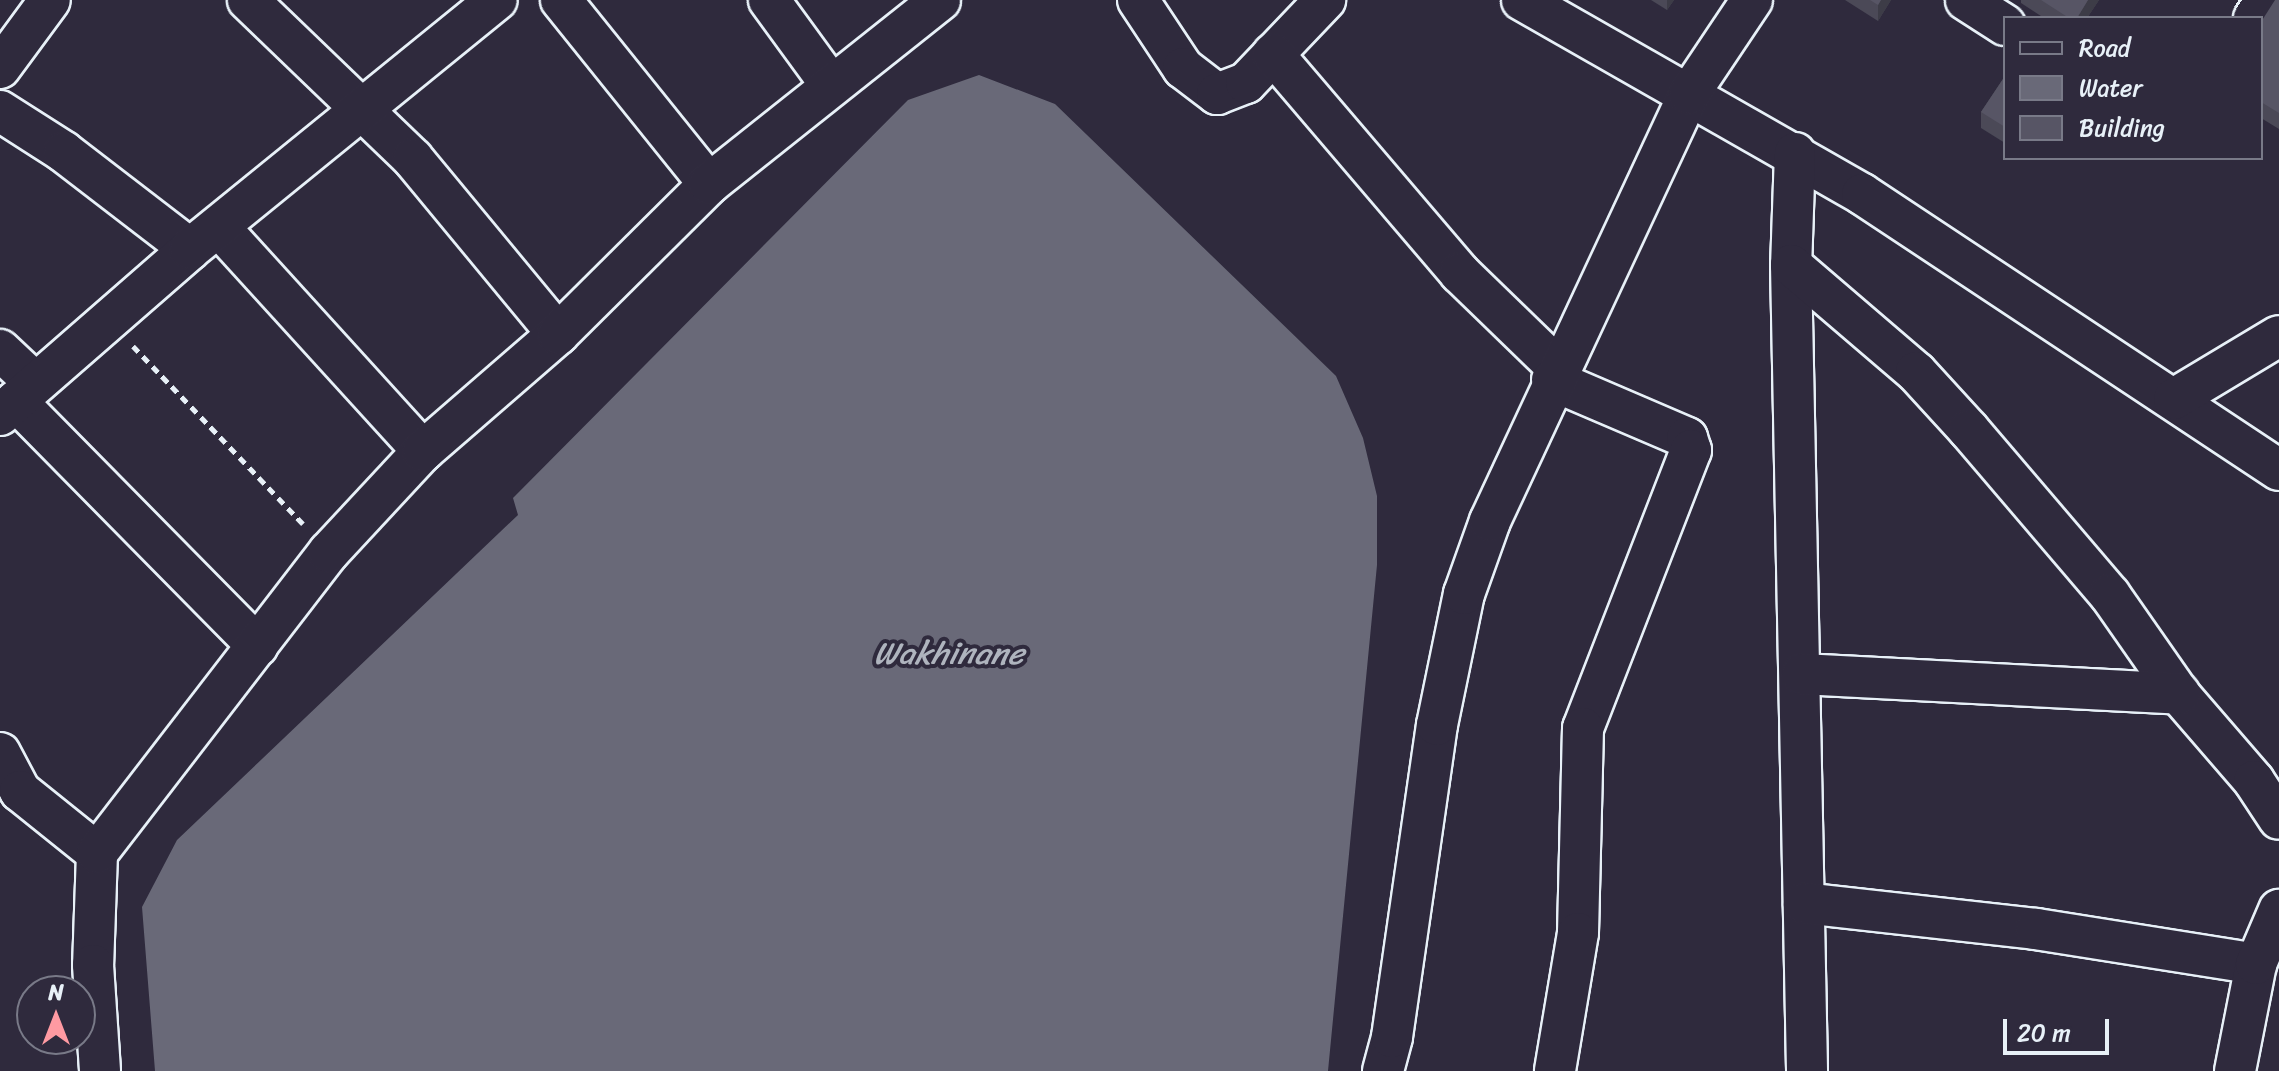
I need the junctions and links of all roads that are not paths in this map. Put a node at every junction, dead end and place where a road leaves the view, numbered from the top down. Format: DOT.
graph roads {
  1 [pos="50,0"];
  2 [pos="248,0"];
  3 [pos="495,0"];
  4 [pos="561,0"];
  5 [pos="769,0"];
  6 [pos="940,0"];
  7 [pos="1138,0"];
  8 [pos="1325,0"];
  9 [pos="1522,0"];
  10 [pos="1752,0"];
  11 [pos="1273,54"];
  12 [pos="0,68"];
  13 [pos="831,85"];
  14 [pos="1689,94"];
  15 [pos="362,104"];
  16 [pos="0,111"];
  17 [pos="1795,153"];
  18 [pos="709,184"];
  19 [pos="204,238"];
  20 [pos="1791,265"];
  21 [pos="558,334"];
  22 [pos="2279,336"];
  23 [pos="0,350"];
  24 [pos="1555,374"];
  25 [pos="17,399"];
  26 [pos="2174,399"];
  27 [pos="423,451"];
  28 [pos="2279,470"];
  29 [pos="258,646"];
  30 [pos="1802,674"];
  31 [pos="2179,694"];
  32 [pos="0,753"];
  33 [pos="2267,787"];
  34 [pos="10,795"];
  35 [pos="2279,819"];
  36 [pos="97,853"];
  37 [pos="1804,903"];
  38 [pos="2279,910"];
  39 [pos="2256,964"];
  40 [pos="100,1071"];
  41 [pos="1383,1071"];
  42 [pos="1555,1071"];
  43 [pos="1807,1071"];
  44 [pos="2235,1071"];
  1 -- 12 [label="street"];
  2 -- 15 [label="street"];
  3 -- 15 [label="street"];
  4 -- 18 [label="street"];
  5 -- 13 [label="street"];
  6 -- 13 [label="street"];
  7 -- 11 [label="street"];
  8 -- 11 [label="street"];
  9 -- 14 [label="street"];
  10 -- 14 [label="street"];
  11 -- 24 [label="street"];
  13 -- 18 [label="street"];
  14 -- 17 [label="street"];
  14 -- 24 [label="street"];
  15 -- 19 [label="street"];
  15 -- 21 [label="street"];
  16 -- 19 [label="street"];
  17 -- 20 [label="street"];
  17 -- 26 [label="street"];
  18 -- 21 [label="street"];
  19 -- 25 [label="street"];
  19 -- 27 [label="street"];
  20 -- 30 [label="street"];
  20 -- 31 [label="street"];
  21 -- 27 [label="street"];
  22 -- 26 [label="street"];
  23 -- 25 [label="street"];
  24 -- 41 [label="street"];
  24 -- 42 [label="street"];
  25 -- 29 [label="street"];
  26 -- 28 [label="street"];
  27 -- 29 [label="street"];
  29 -- 36 [label="street"];
  30 -- 31 [label="street"];
  30 -- 37 [label="street"];
  31 -- 33 [label="street"];
  32 -- 34 [label="street"];
  33 -- 35 [label="street"];
  34 -- 36 [label="street"];
  36 -- 40 [label="street"];
  37 -- 39 [label="street"];
  37 -- 43 [label="street"];
  38 -- 39 [label="street"];
  39 -- 44 [label="street"];
}
